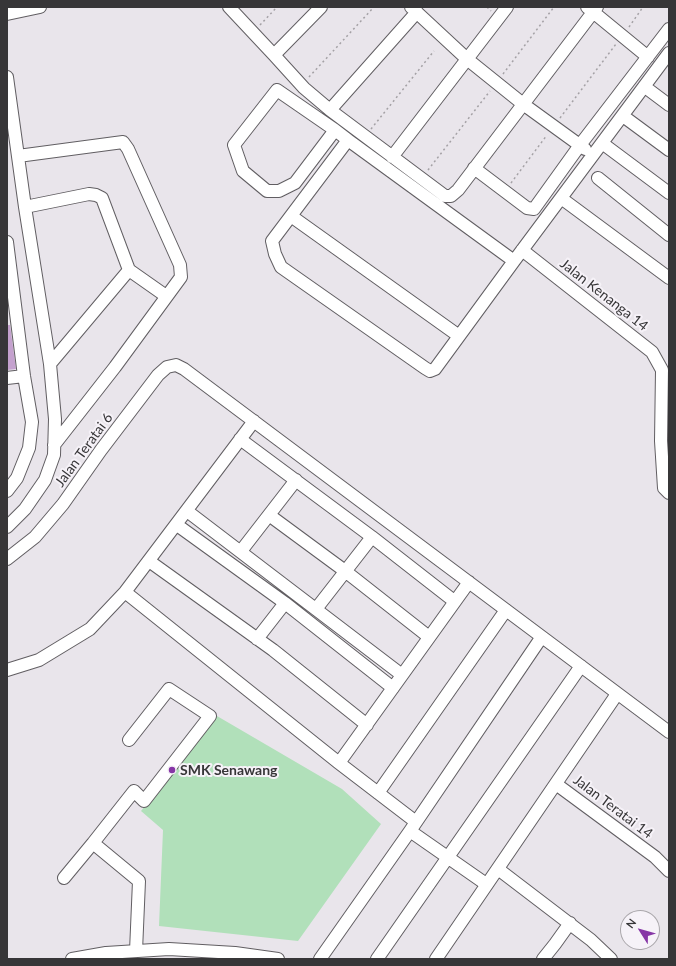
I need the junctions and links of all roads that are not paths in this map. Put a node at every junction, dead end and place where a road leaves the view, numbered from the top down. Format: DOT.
graph roads {
  1 [pos="40,7"];
  2 [pos="229,7"];
  3 [pos="321,7"];
  4 [pos="507,7"];
  5 [pos="592,9"];
  6 [pos="414,10"];
  7 [pos="7,14"];
  8 [pos="669,29"];
  9 [pos="669,54"];
  10 [pos="274,55"];
  11 [pos="648,57"];
  12 [pos="467,59"];
  13 [pos="7,77"];
  14 [pos="645,87"];
  15 [pos="523,104"];
  16 [pos="669,105"];
  17 [pos="330,110"];
  18 [pos="623,116"];
  19 [pos="335,130"];
  20 [pos="11,136"];
  21 [pos="348,140"];
  22 [pos="602,143"];
  23 [pos="580,145"];
  24 [pos="669,150"];
  25 [pos="594,154"];
  26 [pos="18,156"];
  27 [pos="392,157"];
  28 [pos="474,168"];
  29 [pos="598,178"];
  30 [pos="669,193"];
  31 [pos="561,198"];
  32 [pos="25,207"];
  33 [pos="291,216"];
  34 [pos="669,235"];
  35 [pos="7,242"];
  36 [pos="522,250"];
  37 [pos="514,261"];
  38 [pos="128,270"];
  39 [pos="669,278"];
  40 [pos="166,296"];
  41 [pos="459,336"];
  42 [pos="50,364"];
  43 [pos="665,369"];
  44 [pos="24,376"];
  45 [pos="7,378"];
  46 [pos="254,421"];
  47 [pos="240,439"];
  48 [pos="54,445"];
  49 [pos="296,480"];
  50 [pos="667,487"];
  51 [pos="7,491"];
  52 [pos="187,511"];
  53 [pos="269,516"];
  54 [pos="177,525"];
  55 [pos="7,527"];
  56 [pos="372,536"];
  57 [pos="240,551"];
  58 [pos="7,559"];
  59 [pos="149,561"];
  60 [pos="345,571"];
  61 [pos="469,582"];
  62 [pos="125,592"];
  63 [pos="454,601"];
  64 [pos="285,603"];
  65 [pos="316,610"];
  66 [pos="506,610"];
  67 [pos="429,637"];
  68 [pos="257,638"];
  69 [pos="541,638"];
  70 [pos="581,666"];
  71 [pos="7,670"];
  72 [pos="402,675"];
  73 [pos="393,688"];
  74 [pos="617,694"];
  75 [pos="367,725"];
  76 [pos="669,732"];
  77 [pos="129,740"];
  78 [pos="339,763"];
  79 [pos="556,784"];
  80 [pos="378,793"];
  81 [pos="413,826"];
  82 [pos="93,843"];
  83 [pos="448,857"];
  84 [pos="498,870"];
  85 [pos="669,871"];
  86 [pos="64,878"];
  87 [pos="486,884"];
  88 [pos="570,923"];
  89 [pos="136,951"];
  90 [pos="234,956"];
  91 [pos="72,959"];
  92 [pos="278,959"];
  93 [pos="320,959"];
  94 [pos="377,959"];
  95 [pos="436,959"];
  96 [pos="543,959"];
  97 [pos="611,959"];
  1 -- 7 [label="street"];
  2 -- 10 [label="street"];
  3 -- 10 [label="street"];
  4 -- 12 [label="street"];
  5 -- 11 [label="street"];
  5 -- 15 [label="street"];
  6 -- 12 [label="street"];
  6 -- 17 [label="street"];
  8 -- 11 [label="street"];
  9 -- 14 [label="street"];
  10 -- 17 [label="street"];
  11 -- 23 [label="street"];
  12 -- 15 [label="street"];
  12 -- 27 [label="street"];
  13 -- 20 [label="street"];
  14 -- 16 [label="street"];
  14 -- 18 [label="street"];
  15 -- 23 [label="street"];
  15 -- 28 [label="street"];
  17 -- 27 [label="street"];
  18 -- 22 [label="street"];
  18 -- 24 [label="street"];
  19 -- 19 [label="street"];
  19 -- 21 [label="street"];
  20 -- 26 [label="street"];
  21 -- 33 [label="street"];
  21 -- 37 [label="street"];
  22 -- 25 [label="street"];
  22 -- 30 [label="street"];
  23 -- 25 [label="street"];
  23 -- 28 [label="street"];
  25 -- 31 [label="street"];
  26 -- 32 [label="street"];
  26 -- 40 [label="street"];
  27 -- 28 [label="street"];
  29 -- 34 [label="street"];
  31 -- 36 [label="street"];
  31 -- 39 [label="street"];
  32 -- 38 [label="street"];
  32 -- 42 [label="street"];
  33 -- 41 [label="street"];
  33 -- 41 [label="street"];
  35 -- 44 [label="street"];
  36 -- 37 [label="street"];
  36 -- 43 [label="street, Jalan Kenanga 14"];
  37 -- 41 [label="street"];
  38 -- 40 [label="street"];
  38 -- 42 [label="street"];
  40 -- 48 [label="street"];
  42 -- 48 [label="street"];
  43 -- 50 [label="street"];
  44 -- 45 [label="street"];
  44 -- 51 [label="street"];
  46 -- 47 [label="street"];
  46 -- 58 [label="street, Jalan Teratai 6"];
  46 -- 61 [label="street"];
  47 -- 49 [label="street"];
  47 -- 52 [label="street"];
  48 -- 55 [label="street"];
  49 -- 53 [label="street"];
  49 -- 56 [label="street"];
  52 -- 54 [label="street"];
  52 -- 57 [label="street"];
  53 -- 57 [label="street"];
  53 -- 60 [label="street"];
  54 -- 59 [label="street"];
  54 -- 64 [label="street"];
  56 -- 60 [label="street"];
  56 -- 63 [label="street"];
  57 -- 65 [label="street"];
  59 -- 62 [label="street"];
  59 -- 68 [label="street"];
  60 -- 65 [label="street"];
  60 -- 67 [label="street"];
  61 -- 63 [label="street"];
  61 -- 66 [label="street"];
  62 -- 71 [label="street"];
  62 -- 78 [label="street"];
  63 -- 67 [label="street"];
  64 -- 68 [label="street"];
  64 -- 73 [label="street"];
  65 -- 72 [label="street"];
  66 -- 69 [label="street"];
  66 -- 80 [label="street"];
  67 -- 72 [label="street"];
  68 -- 75 [label="street"];
  69 -- 70 [label="street"];
  69 -- 81 [label="street"];
  70 -- 74 [label="street"];
  70 -- 83 [label="street"];
  72 -- 73 [label="street"];
  73 -- 75 [label="street"];
  74 -- 76 [label="street"];
  74 -- 79 [label="street"];
  75 -- 78 [label="street"];
  77 -- 82 [label="street"];
  78 -- 80 [label="street"];
  79 -- 84 [label="street"];
  79 -- 85 [label="street, Jalan Teratai 14"];
  80 -- 81 [label="street"];
  81 -- 83 [label="street"];
  81 -- 93 [label="street"];
  82 -- 86 [label="street"];
  82 -- 89 [label="street"];
  83 -- 87 [label="street"];
  83 -- 94 [label="street"];
  84 -- 87 [label="street"];
  84 -- 88 [label="street"];
  87 -- 95 [label="street"];
  88 -- 96 [label="street"];
  88 -- 97 [label="street"];
  89 -- 90 [label="street"];
  89 -- 91 [label="street"];
  90 -- 92 [label="street"];
}
